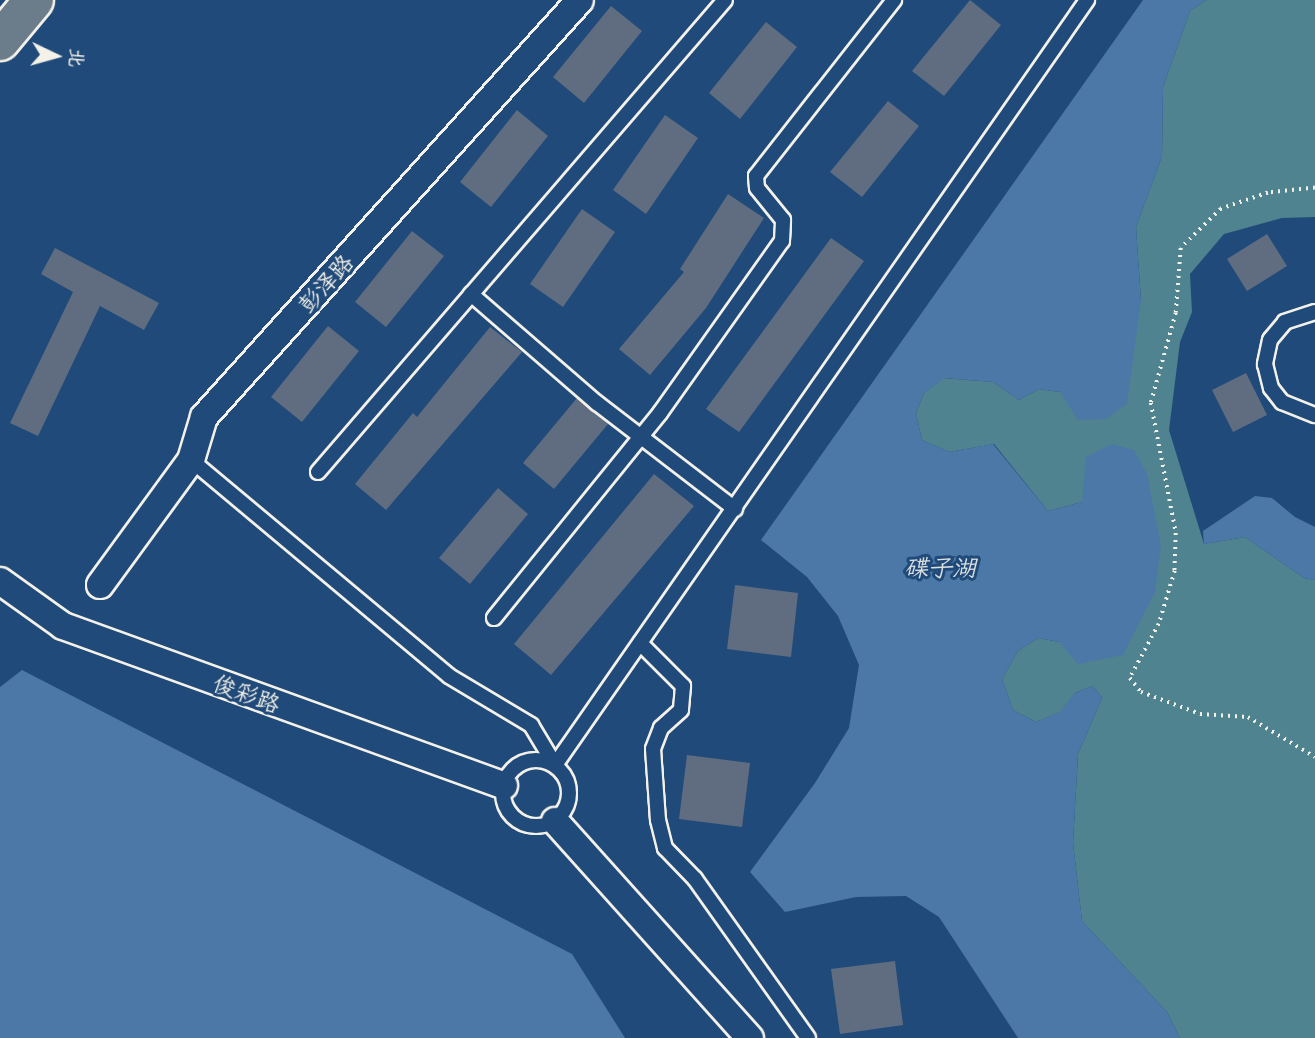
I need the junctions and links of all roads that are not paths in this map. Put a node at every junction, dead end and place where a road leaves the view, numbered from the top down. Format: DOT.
graph roads {
  1 [pos="34,0"];
  2 [pos="580,0"];
  3 [pos="725,0"];
  4 [pos="894,0"];
  5 [pos="1087,0"];
  6 [pos="0,41"];
  7 [pos="471,294"];
  8 [pos="1315,312"];
  9 [pos="1315,415"];
  10 [pos="641,437"];
  11 [pos="191,460"];
  12 [pos="318,472"];
  13 [pos="735,509"];
  14 [pos="0,581"];
  15 [pos="100,585"];
  16 [pos="494,618"];
  17 [pos="640,643"];
  18 [pos="555,765"];
  19 [pos="503,786"];
  20 [pos="555,821"];
  21 [pos="750,1038"];
  22 [pos="808,1038"];
  1 -- 6 [label="main road"];
  2 -- 11 [label="street, 彭泽路"];
  3 -- 7 [label="lane"];
  4 -- 10 [label="lane"];
  5 -- 13 [label="lane"];
  7 -- 10 [label="lane"];
  7 -- 12 [label="lane"];
  8 -- 9 [label="lane"];
  10 -- 13 [label="lane"];
  10 -- 16 [label="lane"];
  11 -- 15 [label="street, 彭泽路"];
  11 -- 18 [label="lane"];
  13 -- 17 [label="lane"];
  14 -- 19 [label="street, 俊彩路"];
  17 -- 18 [label="lane"];
  17 -- 22 [label="lane"];
  18 -- 19 [label="lane"];
  18 -- 20 [label="lane"];
  19 -- 20 [label="lane"];
  20 -- 21 [label="street"];
}
